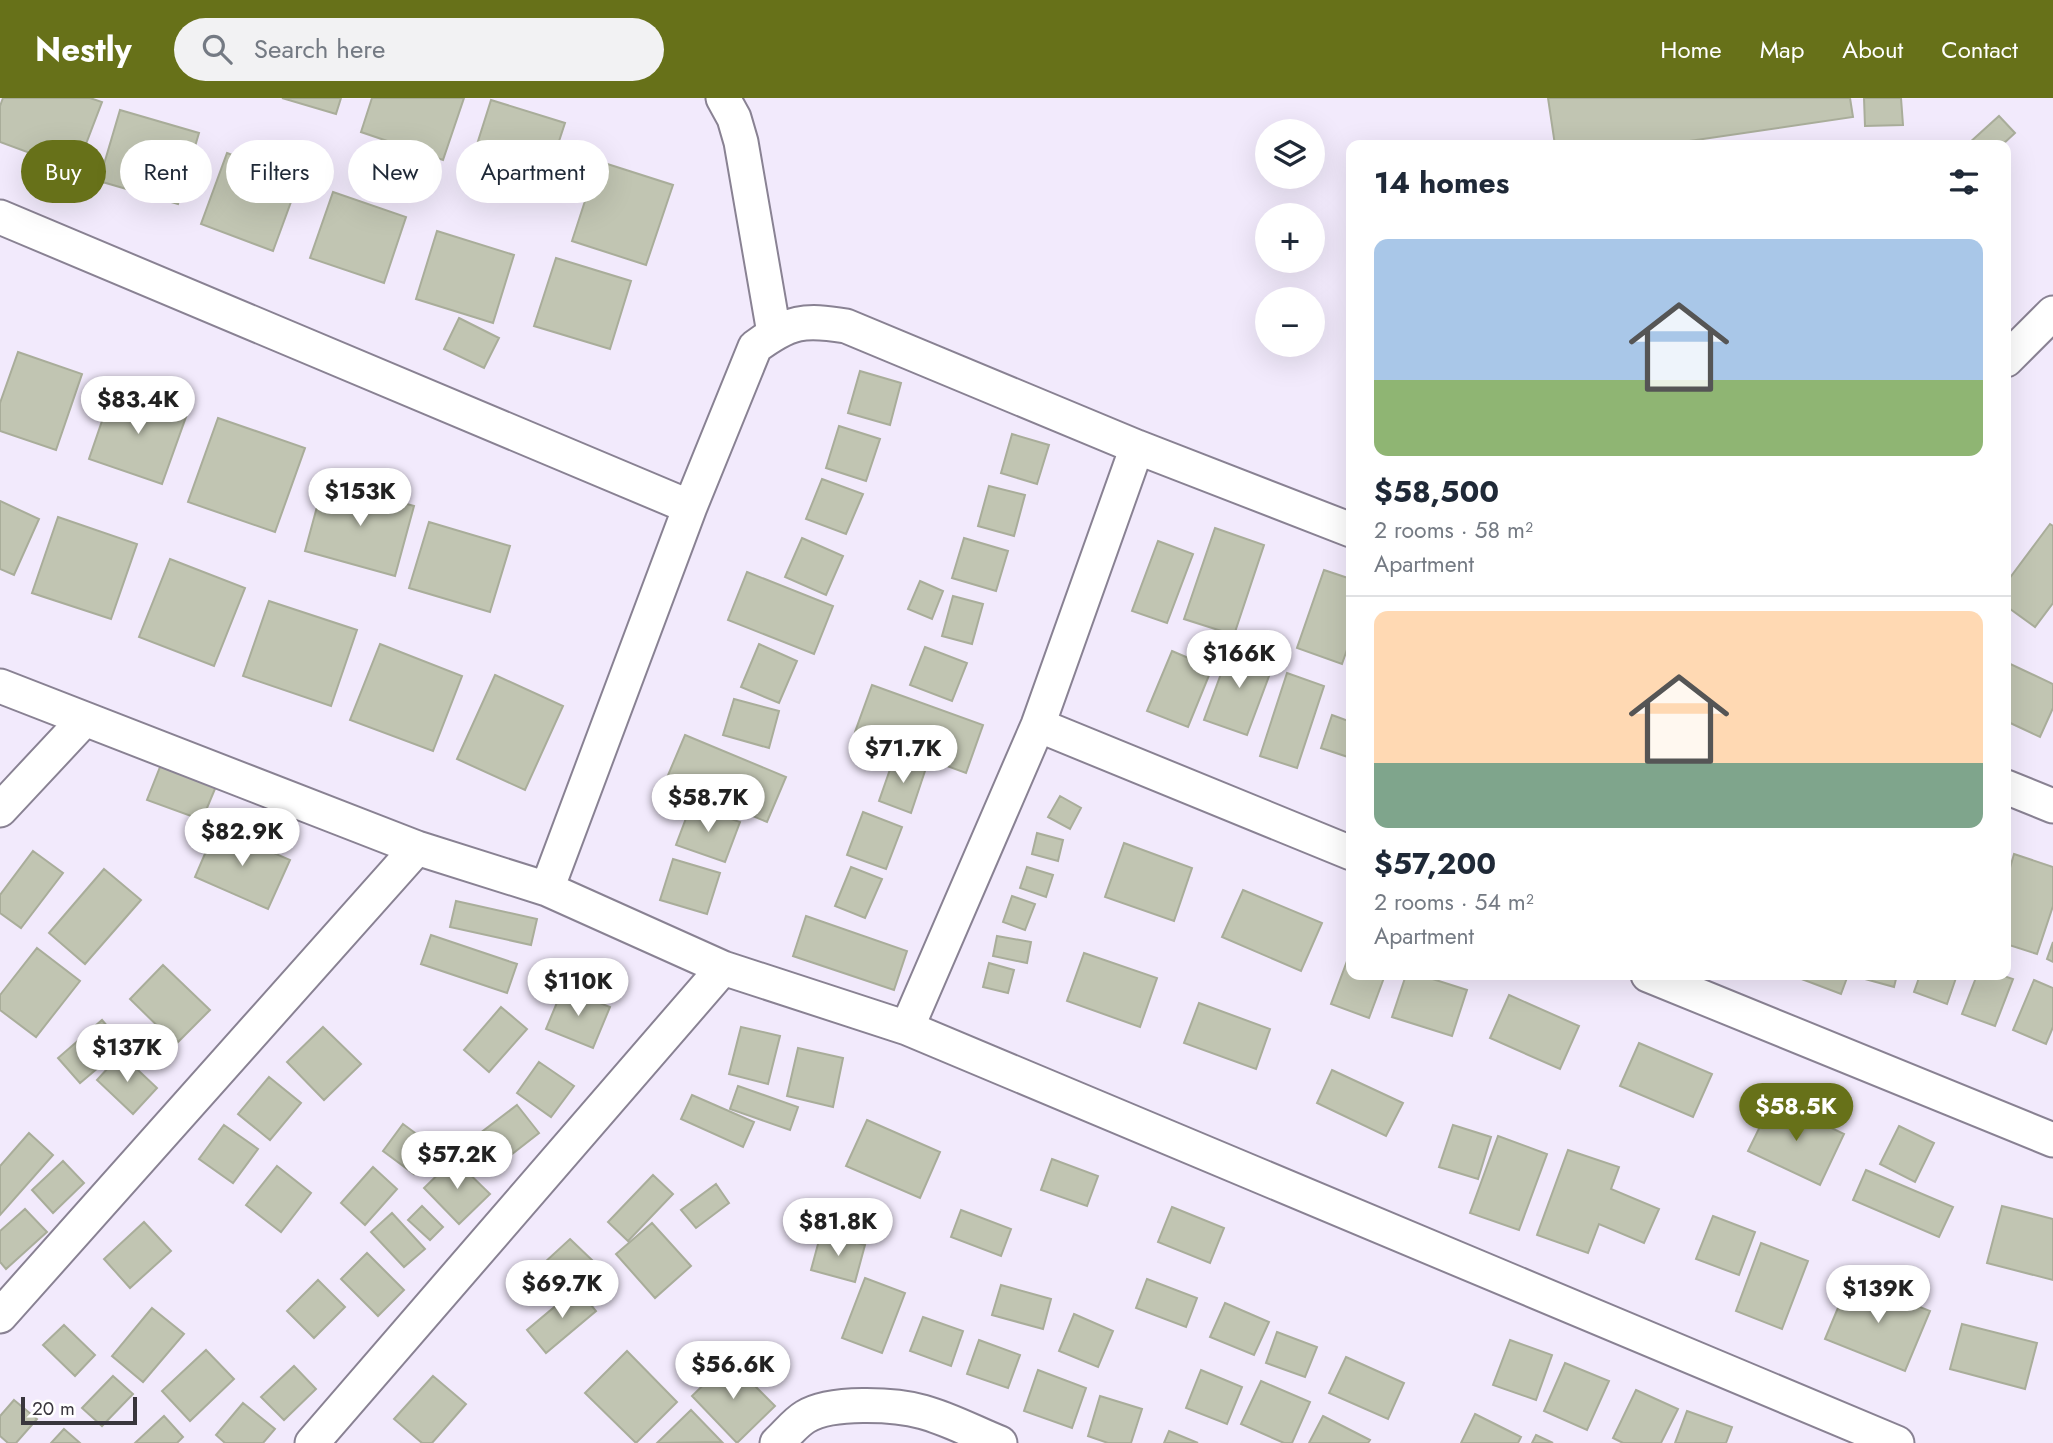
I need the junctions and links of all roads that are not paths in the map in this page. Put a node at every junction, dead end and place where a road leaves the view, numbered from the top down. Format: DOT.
graph roads {
  1 [pos="723,98"];
  2 [pos="0,217"];
  3 [pos="2053,313"];
  4 [pos="774,333"];
  5 [pos="2011,355"];
  6 [pos="1137,447"];
  7 [pos="690,507"];
  8 [pos="1346,528"];
  9 [pos="0,686"];
  10 [pos="84,720"];
  11 [pos="1038,725"];
  12 [pos="2011,789"];
  13 [pos="2053,806"];
  14 [pos="0,810"];
  15 [pos="418,848"];
  16 [pos="1346,851"];
  17 [pos="547,889"];
  18 [pos="723,968"];
  19 [pos="1660,980"];
  20 [pos="907,1028"];
  21 [pos="2053,1140"];
  22 [pos="0,1316"];
  23 [pos="312,1443"];
  24 [pos="777,1443"];
  25 [pos="1000,1443"];
  26 [pos="1897,1443"];
  1 -- 4 [label="street"];
  2 -- 7 [label="street"];
  3 -- 5 [label="street"];
  4 -- 6 [label="street"];
  4 -- 7 [label="street"];
  6 -- 8 [label="street"];
  6 -- 11 [label="street"];
  7 -- 17 [label="street"];
  9 -- 10 [label="street"];
  10 -- 14 [label="street"];
  10 -- 15 [label="street"];
  11 -- 16 [label="street"];
  11 -- 20 [label="street"];
  12 -- 13 [label="street"];
  15 -- 17 [label="street"];
  15 -- 22 [label="street"];
  17 -- 18 [label="street"];
  18 -- 20 [label="street"];
  18 -- 23 [label="street"];
  19 -- 21 [label="street"];
  20 -- 26 [label="street"];
  24 -- 25 [label="street"];
}
